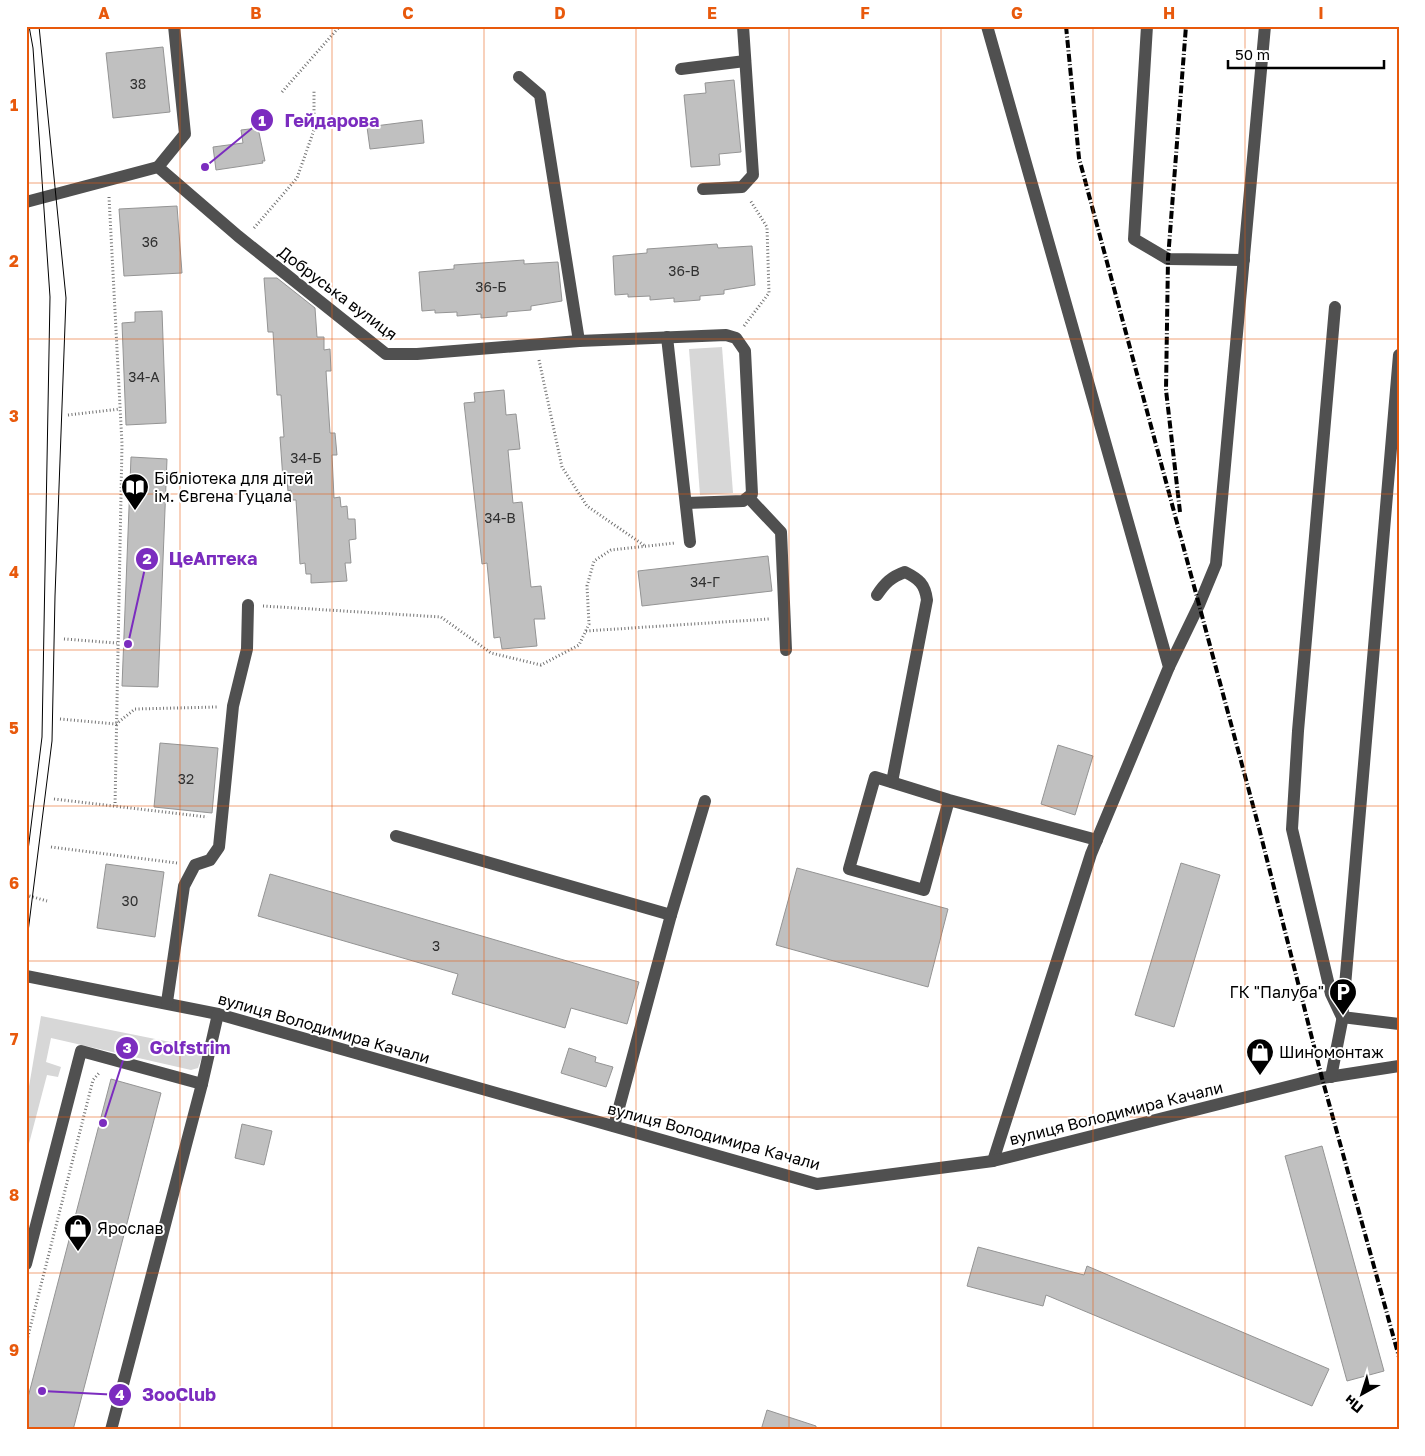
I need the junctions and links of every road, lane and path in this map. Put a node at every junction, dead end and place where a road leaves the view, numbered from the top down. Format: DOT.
graph roads {
  1 [pos="174,26"];
  2 [pos="340,26"];
  3 [pos="743,26"];
  4 [pos="987,26"];
  5 [pos="1147,26"];
  6 [pos="1265,26"];
  7 [pos="745,62"];
  8 [pos="681,68"];
  9 [pos="519,77"];
  10 [pos="314,90"];
  11 [pos="282,92"];
  12 [pos="158,167"];
  13 [pos="108,180"];
  14 [pos="742,187"];
  15 [pos="703,189"];
  16 [pos="26,202"];
  17 [pos="243,240"];
  18 [pos="1244,260"];
  19 [pos="1334,307"];
  20 [pos="667,337"];
  21 [pos="736,338"];
  22 [pos="579,341"];
  23 [pos="535,344"];
  24 [pos="1399,355"];
  25 [pos="120,409"];
  26 [pos="68,415"];
  27 [pos="749,498"];
  28 [pos="686,503"];
  29 [pos="690,542"];
  30 [pos="646,546"];
  31 [pos="877,595"];
  32 [pos="248,605"];
  33 [pos="784,618"];
  34 [pos="586,631"];
  35 [pos="64,639"];
  36 [pos="117,643"];
  37 [pos="786,650"];
  38 [pos="1169,666"];
  39 [pos="233,706"];
  40 [pos="60,720"];
  41 [pos="116,724"];
  42 [pos="892,782"];
  43 [pos="54,799"];
  44 [pos="949,800"];
  45 [pos="705,801"];
  46 [pos="115,806"];
  47 [pos="223,818"];
  48 [pos="396,836"];
  49 [pos="1097,840"];
  50 [pos="51,848"];
  51 [pos="195,865"];
  52 [pos="26,895"];
  53 [pos="46,901"];
  54 [pos="670,915"];
  55 [pos="26,976"];
  56 [pos="167,1002"];
  57 [pos="218,1014"];
  58 [pos="1342,1017"];
  59 [pos="1399,1024"];
  60 [pos="1399,1066"];
  61 [pos="107,1071"];
  62 [pos="1331,1077"];
  63 [pos="202,1084"];
  64 [pos="614,1126"];
  65 [pos="993,1160"];
  66 [pos="26,1264"];
  67 [pos="26,1344"];
  68 [pos="110,1430"];
  1 -- 12 [label="street"];
  2 -- 11 [label="path"];
  3 -- 7 [label="street"];
  4 -- 38 [label="street"];
  5 -- 18 [label="street"];
  6 -- 18 [label="street"];
  7 -- 8 [label="street"];
  7 -- 14 [label="street"];
  9 -- 22 [label="street"];
  10 -- 17 [label="path"];
  12 -- 13 [label="street"];
  12 -- 17 [label="street, Добруська вулиця"];
  13 -- 16 [label="street"];
  13 -- 25 [label="path"];
  14 -- 15 [label="street"];
  14 -- 21 [label="path"];
  17 -- 23 [label="street, Добруська вулиця"];
  18 -- 38 [label="street"];
  19 -- 58 [label="street"];
  20 -- 21 [label="street, Добруська вулиця"];
  20 -- 22 [label="street, Добруська вулиця"];
  20 -- 28 [label="street"];
  21 -- 27 [label="street"];
  22 -- 23 [label="street, Добруська вулиця"];
  23 -- 30 [label="path"];
  24 -- 58 [label="street"];
  25 -- 26 [label="path"];
  25 -- 36 [label="path"];
  27 -- 28 [label="street"];
  27 -- 33 [label="street"];
  28 -- 29 [label="street"];
  29 -- 30 [label="path"];
  30 -- 34 [label="path"];
  31 -- 42 [label="street"];
  32 -- 34 [label="path"];
  32 -- 39 [label="street"];
  33 -- 34 [label="path"];
  33 -- 37 [label="street"];
  35 -- 36 [label="path"];
  36 -- 41 [label="path"];
  38 -- 49 [label="street"];
  39 -- 41 [label="path"];
  39 -- 47 [label="street"];
  40 -- 41 [label="path"];
  41 -- 46 [label="path"];
  42 -- 44 [label="street"];
  42 -- 44 [label="street"];
  43 -- 46 [label="path"];
  44 -- 49 [label="street"];
  45 -- 54 [label="street"];
  46 -- 47 [label="path"];
  47 -- 51 [label="street"];
  48 -- 54 [label="street"];
  49 -- 65 [label="street"];
  50 -- 51 [label="path"];
  51 -- 56 [label="street"];
  52 -- 53 [label="path"];
  54 -- 64 [label="street"];
  55 -- 56 [label="street, вулиця Володимира Качали"];
  56 -- 57 [label="street, вулиця Володимира Качали"];
  57 -- 63 [label="street"];
  57 -- 64 [label="street, вулиця Володимира Качали"];
  58 -- 59 [label="street"];
  58 -- 62 [label="street"];
  60 -- 62 [label="street, вулиця Володимира Качали"];
  61 -- 67 [label="path"];
  62 -- 65 [label="street, вулиця Володимира Качали"];
  63 -- 66 [label="street"];
  63 -- 68 [label="street"];
  64 -- 65 [label="street, вулиця Володимира Качали"];
}
